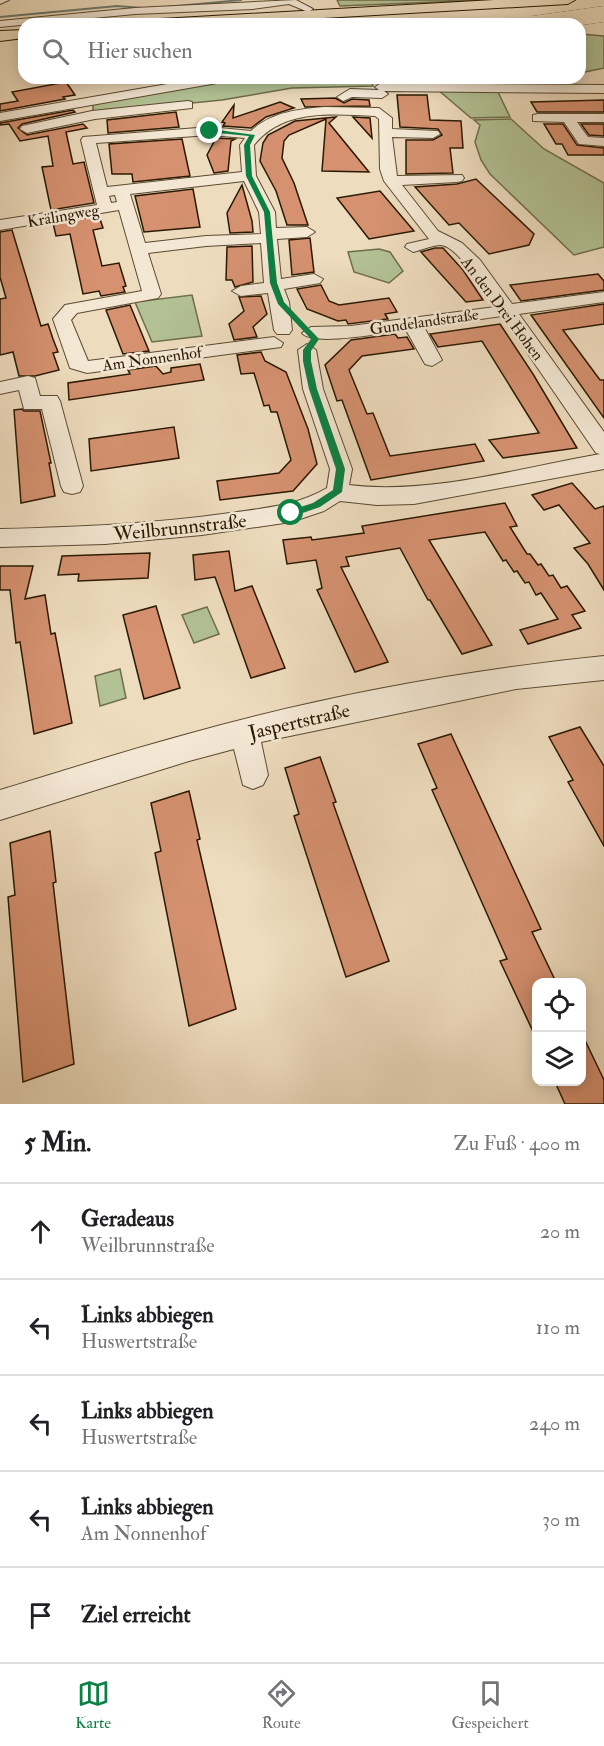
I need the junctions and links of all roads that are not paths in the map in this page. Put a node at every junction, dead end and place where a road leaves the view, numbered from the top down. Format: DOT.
graph roads {
  1 [pos="4,0"];
  2 [pos="568,0"];
  3 [pos="0,1"];
  4 [pos="308,9"];
  5 [pos="293,14"];
  6 [pos="604,16"];
  7 [pos="58,18"];
  8 [pos="233,18"];
  9 [pos="364,18"];
  10 [pos="586,18"];
  11 [pos="18,22"];
  12 [pos="0,24"];
  13 [pos="18,34"];
  14 [pos="0,36"];
  15 [pos="18,40"];
  16 [pos="0,42"];
  17 [pos="187,84"];
  18 [pos="380,86"];
  19 [pos="604,89"];
  20 [pos="343,97"];
  21 [pos="84,101"];
  22 [pos="188,105"];
  23 [pos="379,112"];
  24 [pos="90,116"];
  25 [pos="0,117"];
  26 [pos="538,118"];
  27 [pos="568,118"];
  28 [pos="604,118"];
  29 [pos="27,129"];
  30 [pos="385,133"];
  31 [pos="433,134"];
  32 [pos="253,135"];
  33 [pos="98,140"];
  34 [pos="604,142"];
  35 [pos="249,176"];
  36 [pos="457,178"];
  37 [pos="391,181"];
  38 [pos="123,197"];
  39 [pos="103,200"];
  40 [pos="0,225"];
  41 [pos="307,232"];
  42 [pos="270,236"];
  43 [pos="444,240"];
  44 [pos="413,247"];
  45 [pos="140,249"];
  46 [pos="313,276"];
  47 [pos="275,287"];
  48 [pos="241,291"];
  49 [pos="604,297"];
  50 [pos="508,310"];
  51 [pos="412,323"];
  52 [pos="297,340"];
  53 [pos="432,360"];
  54 [pos="0,388"];
  55 [pos="604,448"];
  56 [pos="604,461"];
  57 [pos="72,486"];
  58 [pos="337,492"];
  59 [pos="0,538"];
  60 [pos="603,669"];
  61 [pos="245,733"];
  62 [pos="253,775"];
  63 [pos="0,805"];
  1 -- 3 [label="street"];
  2 -- 5 [label="highway"];
  4 -- 7 [label="street"];
  5 -- 6 [label="highway"];
  5 -- 8 [label="highway"];
  6 -- 9 [label="highway"];
  6 -- 10 [label="highway, bridge"];
  11 -- 12 [label="street"];
  13 -- 14 [label="highway"];
  15 -- 16 [label="highway"];
  17 -- 21 [label="street"];
  18 -- 19 [label="street"];
  18 -- 20 [label="street"];
  18 -- 23 [label="street"];
  21 -- 24 [label="street"];
  21 -- 25 [label="street"];
  22 -- 24 [label="street"];
  23 -- 30 [label="street, An den Drei Hohen"];
  23 -- 32 [label="street"];
  24 -- 29 [label="street"];
  24 -- 33 [label="street"];
  26 -- 27 [label="street"];
  27 -- 28 [label="street"];
  27 -- 34 [label="street"];
  30 -- 31 [label="street"];
  30 -- 37 [label="street, An den Drei Hohen"];
  32 -- 33 [label="street"];
  32 -- 35 [label="street"];
  33 -- 39 [label="street"];
  35 -- 38 [label="street"];
  35 -- 42 [label="street"];
  36 -- 37 [label="street"];
  37 -- 43 [label="street, An den Drei Hohen"];
  38 -- 39 [label="street, Krälingweg"];
  38 -- 45 [label="street, Am Nonnenhof"];
  39 -- 40 [label="street, Krälingweg"];
  41 -- 42 [label="street"];
  42 -- 45 [label="street"];
  42 -- 47 [label="street"];
  43 -- 44 [label="street"];
  43 -- 50 [label="street, An den Drei Hohen"];
  45 -- 52 [label="street, Am Nonnenhof"];
  46 -- 47 [label="street"];
  47 -- 48 [label="street"];
  47 -- 52 [label="street"];
  49 -- 50 [label="street, Gundelandstraße"];
  50 -- 51 [label="street, Gundelandstraße"];
  50 -- 55 [label="street, An den Drei Hohen"];
  51 -- 52 [label="street, Gundelandstraße"];
  51 -- 53 [label="street"];
  52 -- 58 [label="street"];
  54 -- 57 [label="street"];
  56 -- 58 [label="street"];
  58 -- 59 [label="street, Weilbrunnstraße"];
  60 -- 61 [label="street, Jaspertstraße"];
  61 -- 62 [label="street"];
  61 -- 63 [label="street, Jaspertstraße"];
}
